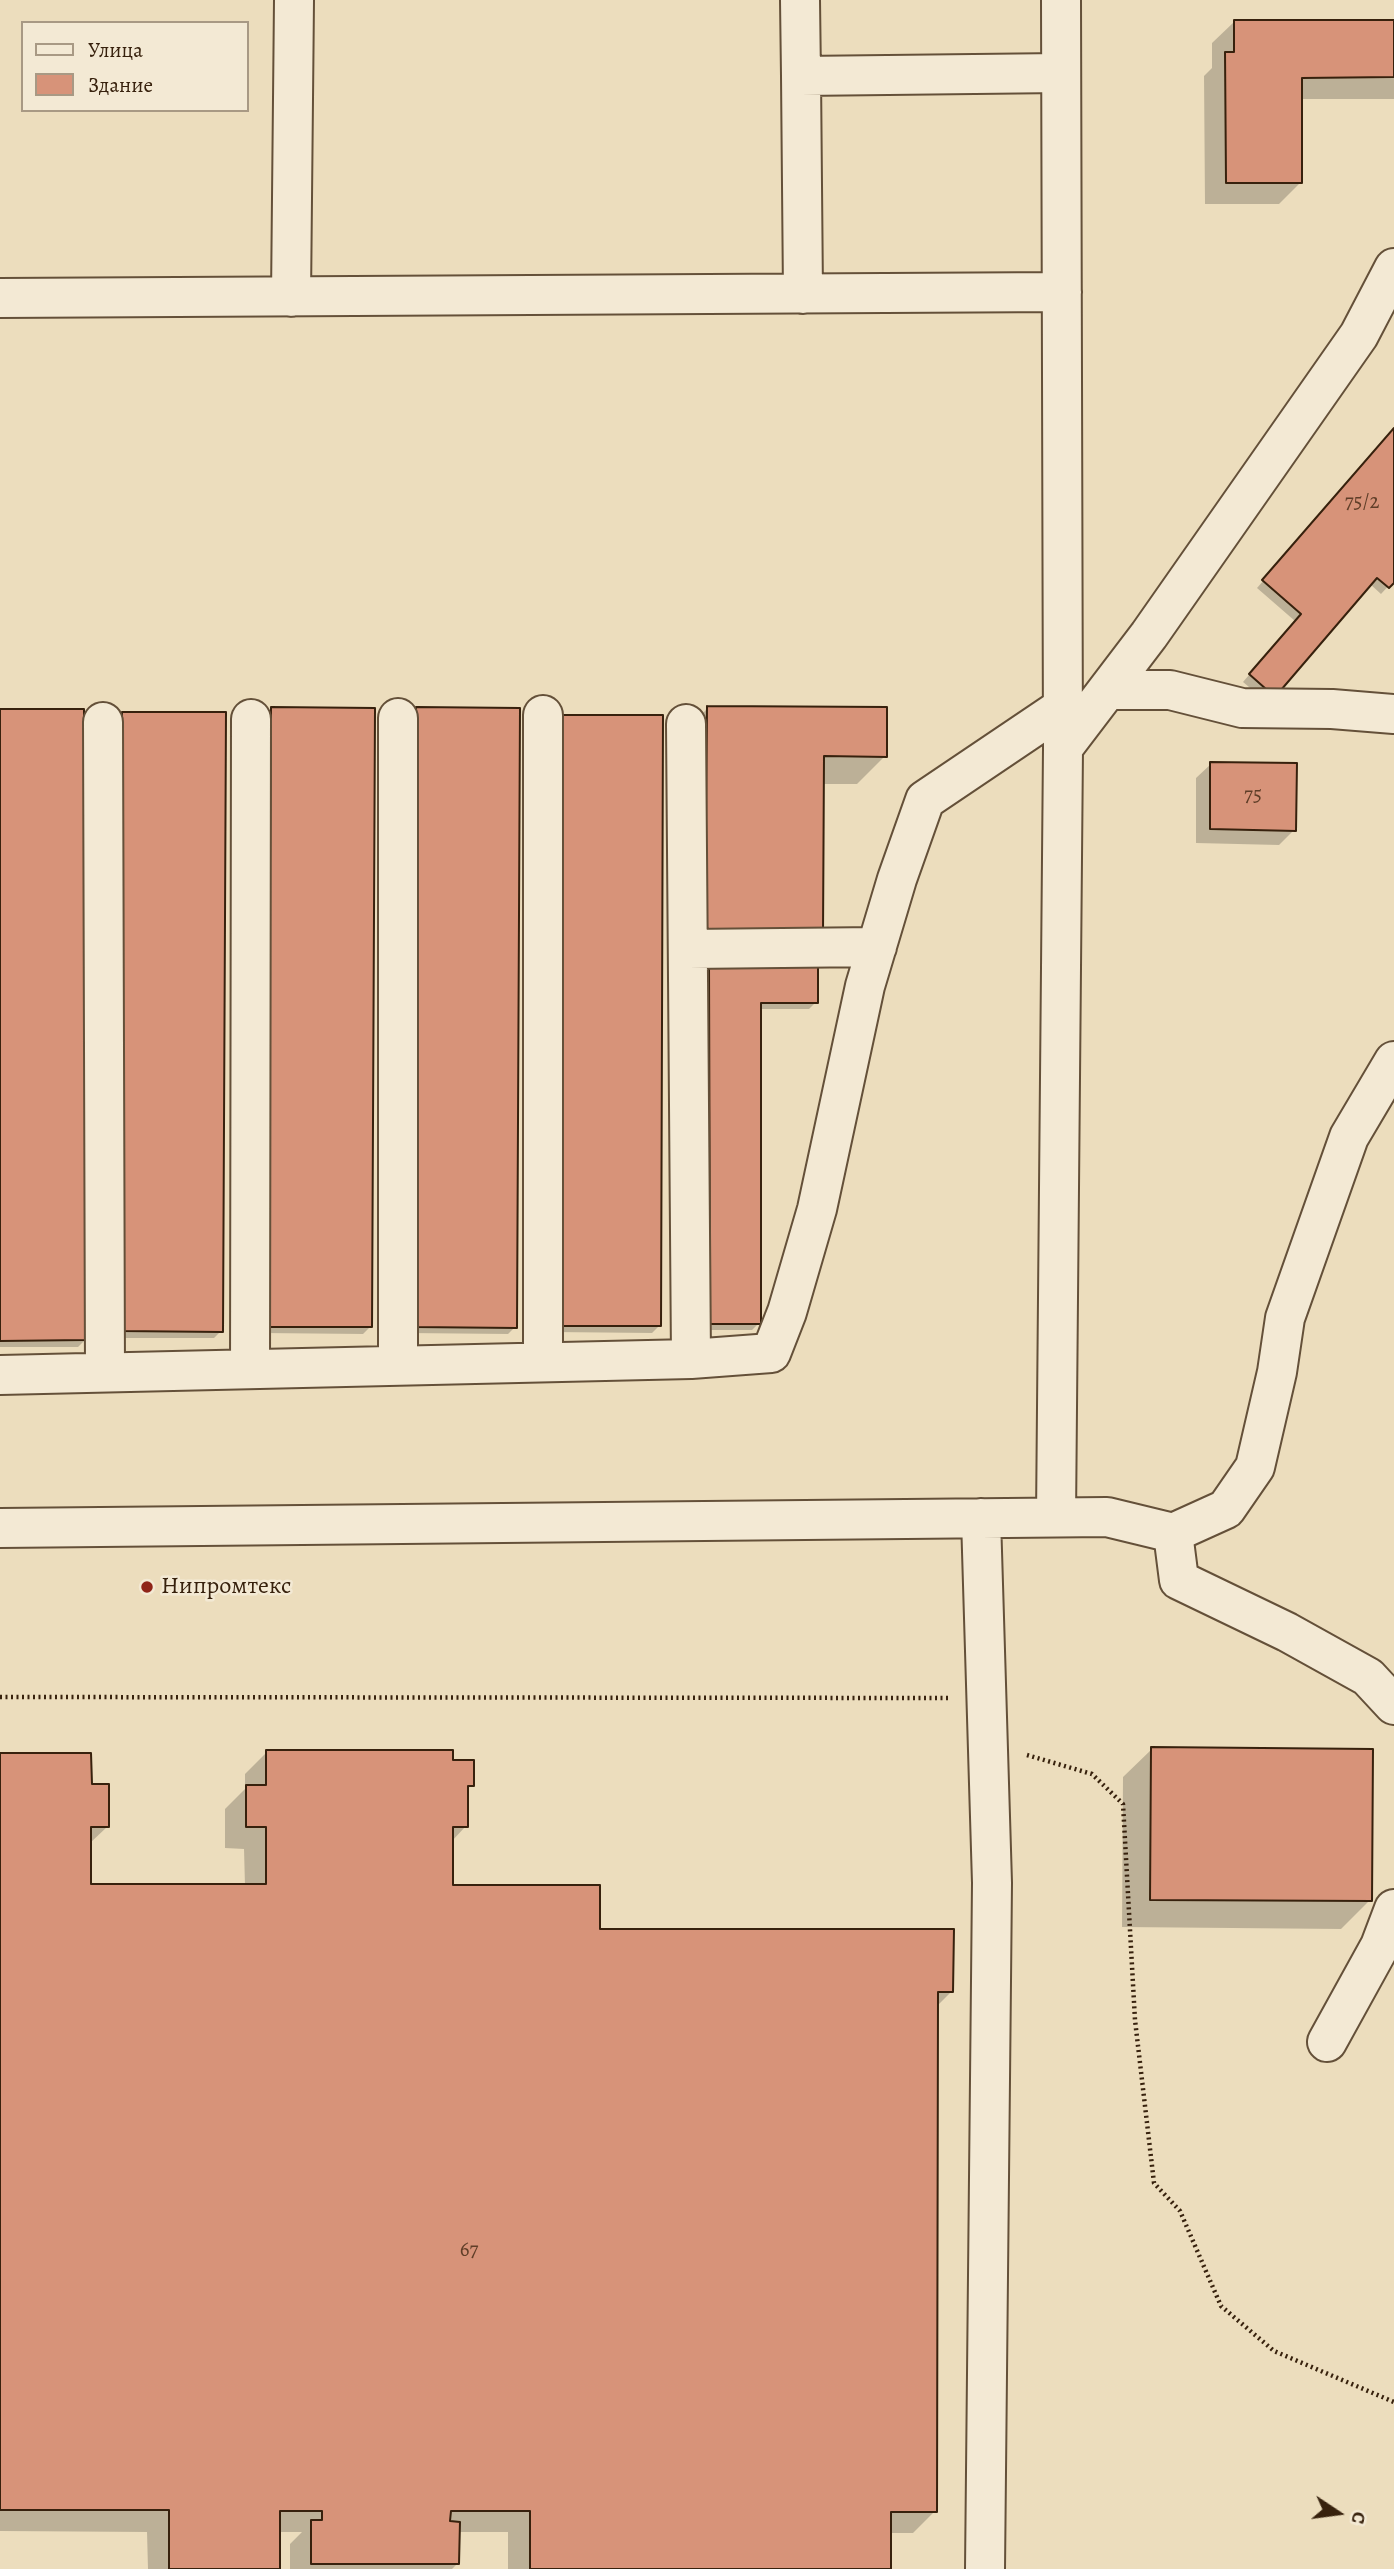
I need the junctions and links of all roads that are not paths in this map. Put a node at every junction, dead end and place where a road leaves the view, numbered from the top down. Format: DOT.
graph roads {
  1 [pos="294,0"];
  2 [pos="800,0"];
  3 [pos="1061,0"];
  4 [pos="1061,73"];
  5 [pos="801,76"];
  6 [pos="1394,268"];
  7 [pos="1062,292"];
  8 [pos="803,294"];
  9 [pos="291,297"];
  10 [pos="0,298"];
  11 [pos="1108,690"];
  12 [pos="1063,707"];
  13 [pos="1394,714"];
  14 [pos="543,715"];
  15 [pos="398,718"];
  16 [pos="251,719"];
  17 [pos="103,722"];
  18 [pos="686,724"];
  19 [pos="1063,748"];
  20 [pos="877,947"];
  21 [pos="688,949"];
  22 [pos="1394,1061"];
  23 [pos="691,1359"];
  24 [pos="543,1362"];
  25 [pos="398,1365"];
  26 [pos="250,1369"];
  27 [pos="105,1372"];
  28 [pos="0,1375"];
  29 [pos="1056,1517"];
  30 [pos="981,1518"];
  31 [pos="0,1528"];
  32 [pos="1173,1533"];
  33 [pos="1394,1704"];
  34 [pos="1394,1909"];
  35 [pos="1327,2042"];
  36 [pos="985,2569"];
  1 -- 9 [label="street"];
  2 -- 5 [label="street"];
  3 -- 4 [label="street"];
  4 -- 5 [label="street"];
  4 -- 7 [label="street"];
  5 -- 8 [label="street"];
  6 -- 11 [label="street"];
  7 -- 8 [label="street"];
  7 -- 12 [label="street"];
  8 -- 9 [label="street"];
  9 -- 10 [label="street"];
  11 -- 13 [label="street"];
  11 -- 19 [label="street"];
  12 -- 19 [label="street"];
  12 -- 20 [label="street"];
  14 -- 24 [label="street"];
  15 -- 25 [label="street"];
  16 -- 26 [label="street"];
  17 -- 27 [label="street"];
  18 -- 21 [label="street"];
  19 -- 29 [label="street"];
  20 -- 21 [label="street"];
  20 -- 23 [label="street"];
  21 -- 23 [label="street"];
  22 -- 32 [label="street"];
  23 -- 24 [label="street"];
  24 -- 25 [label="street"];
  25 -- 26 [label="street"];
  26 -- 27 [label="street"];
  27 -- 28 [label="street"];
  29 -- 30 [label="street"];
  29 -- 32 [label="street"];
  30 -- 31 [label="street"];
  30 -- 36 [label="street"];
  32 -- 33 [label="street"];
  34 -- 35 [label="street"];
}
